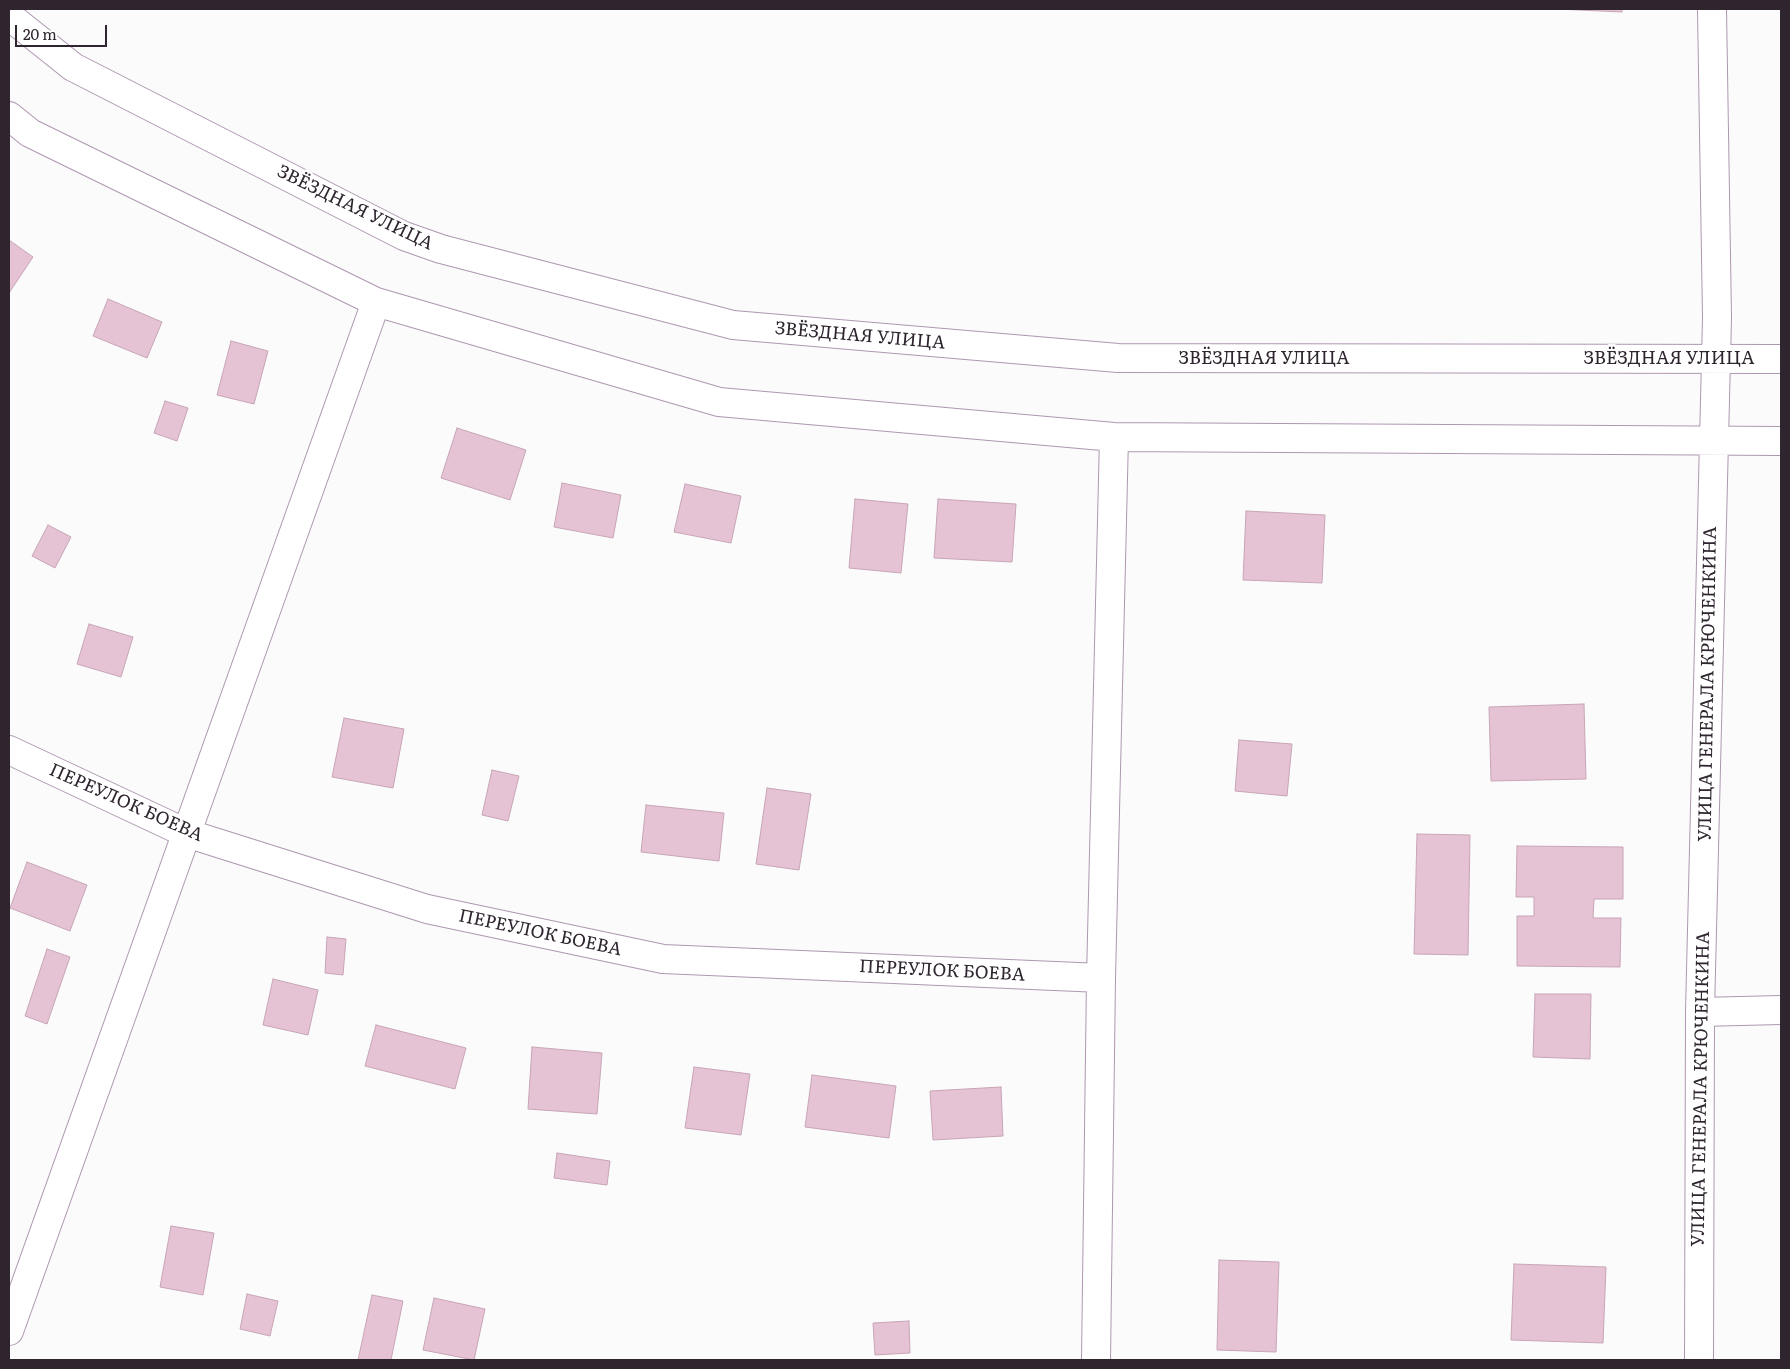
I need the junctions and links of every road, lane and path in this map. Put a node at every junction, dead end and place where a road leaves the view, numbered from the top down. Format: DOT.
graph roads {
  1 [pos="1712,9"];
  2 [pos="9,16"];
  3 [pos="9,116"];
  4 [pos="376,302"];
  5 [pos="1716,359"];
  6 [pos="1781,360"];
  7 [pos="1114,437"];
  8 [pos="1781,440"];
  9 [pos="1714,441"];
  10 [pos="9,750"];
  11 [pos="186,833"];
  12 [pos="1101,978"];
  13 [pos="1781,1010"];
  14 [pos="1700,1012"];
  15 [pos="9,1331"];
  16 [pos="1096,1360"];
  17 [pos="1698,1360"];
  1 -- 5 [label="street, УЛИЦА ГЕНЕРАЛА КРЮЧЕНКИНА"];
  2 -- 5 [label="street, ЗВЁЗДНАЯ УЛИЦА"];
  3 -- 4 [label="street"];
  4 -- 7 [label="street"];
  4 -- 11 [label="street"];
  5 -- 6 [label="street, ЗВЁЗДНАЯ УЛИЦА"];
  5 -- 9 [label="street, УЛИЦА ГЕНЕРАЛА КРЮЧЕНКИНА"];
  7 -- 9 [label="street"];
  7 -- 12 [label="street"];
  8 -- 9 [label="street"];
  9 -- 14 [label="street, УЛИЦА ГЕНЕРАЛА КРЮЧЕНКИНА"];
  10 -- 11 [label="street, ПЕРЕУЛОК БОЕВА"];
  11 -- 12 [label="street, ПЕРЕУЛОК БОЕВА"];
  11 -- 15 [label="street"];
  12 -- 16 [label="street"];
  13 -- 14 [label="street"];
  14 -- 17 [label="street, УЛИЦА ГЕНЕРАЛА КРЮЧЕНКИНА"];
}
